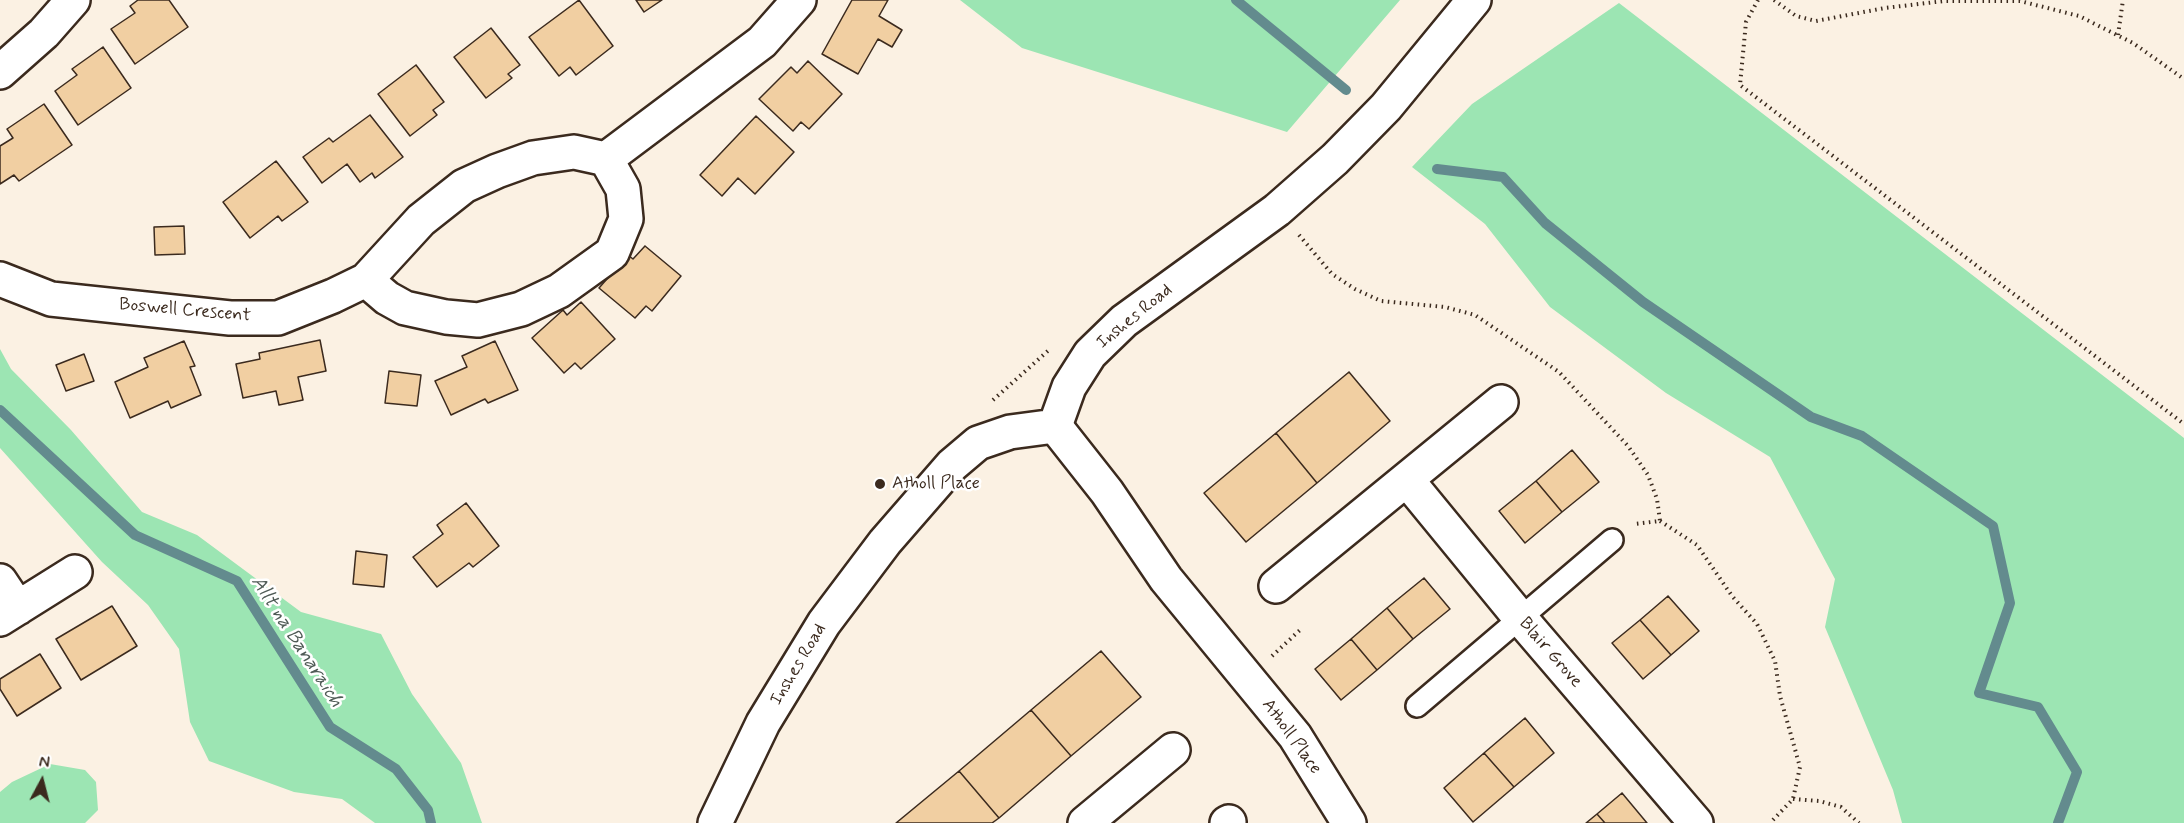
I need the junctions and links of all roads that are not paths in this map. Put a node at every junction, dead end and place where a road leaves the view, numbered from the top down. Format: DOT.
graph roads {
  1 [pos="73,0"];
  2 [pos="799,0"];
  3 [pos="1474,0"];
  4 [pos="0,72"];
  5 [pos="606,159"];
  6 [pos="0,279"];
  7 [pos="366,279"];
  8 [pos="1501,402"];
  9 [pos="1054,426"];
  10 [pos="1407,480"];
  11 [pos="1612,540"];
  12 [pos="75,572"];
  13 [pos="0,581"];
  14 [pos="1276,586"];
  15 [pos="9,614"];
  16 [pos="1521,619"];
  17 [pos="1417,706"];
  18 [pos="1173,750"];
  19 [pos="715,823"];
  20 [pos="1086,823"];
  21 [pos="1349,823"];
  22 [pos="1696,823"];
  1 -- 4 [label="street"];
  2 -- 5 [label="street"];
  3 -- 9 [label="street, Inshes Road"];
  5 -- 7 [label="street, Boswell Crescent"];
  5 -- 7 [label="street"];
  6 -- 7 [label="street, Boswell Crescent"];
  8 -- 10 [label="street"];
  9 -- 19 [label="street, Inshes Road"];
  9 -- 21 [label="street, Atholl Place"];
  10 -- 14 [label="street"];
  10 -- 16 [label="street, Blair Grove"];
  11 -- 16 [label="lane"];
  12 -- 15 [label="street"];
  13 -- 15 [label="street"];
  16 -- 17 [label="lane"];
  16 -- 22 [label="street, Blair Grove"];
  18 -- 20 [label="street"];
}
